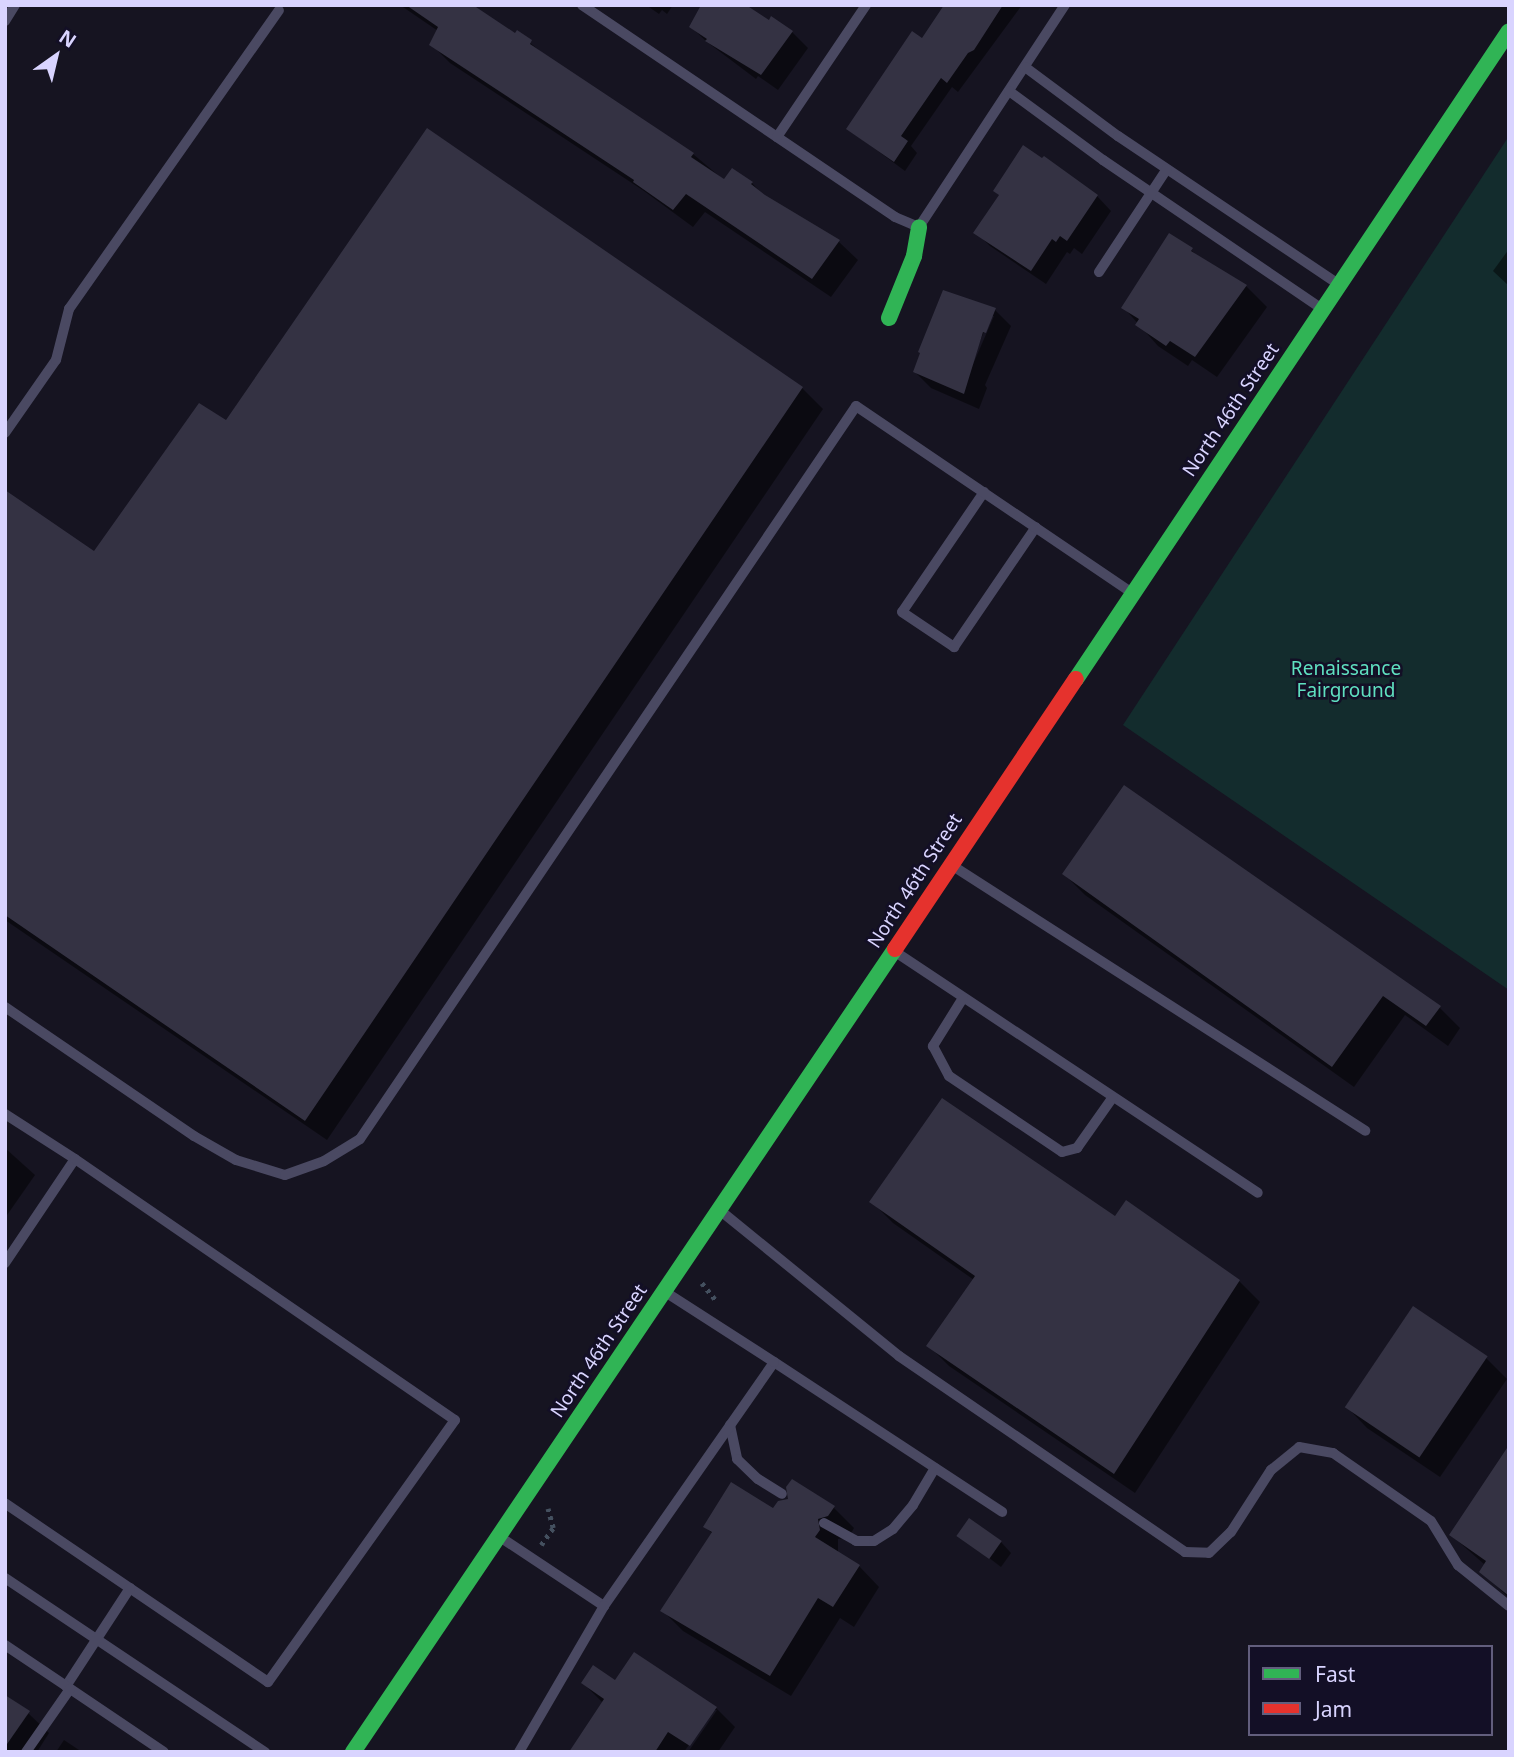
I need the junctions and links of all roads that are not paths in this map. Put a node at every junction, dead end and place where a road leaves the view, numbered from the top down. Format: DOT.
graph roads {
  1 [pos="15,5"];
  2 [pos="582,5"];
  3 [pos="866,5"];
  4 [pos="1065,5"];
  5 [pos="279,10"];
  6 [pos="5,20"];
  7 [pos="1507,36"];
  8 [pos="1025,67"];
  9 [pos="1009,91"];
  10 [pos="777,137"];
  11 [pos="1167,169"];
  12 [pos="1151,194"];
  13 [pos="919,227"];
  14 [pos="1099,272"];
  15 [pos="1339,285"];
  16 [pos="1323,310"];
  17 [pos="889,318"];
  18 [pos="5,433"];
  19 [pos="984,492"];
  20 [pos="1035,527"];
  21 [pos="1134,594"];
  22 [pos="951,864"];
  23 [pos="894,951"];
  24 [pos="963,998"];
  25 [pos="5,1007"];
  26 [pos="1113,1097"];
  27 [pos="5,1114"];
  28 [pos="1365,1131"];
  29 [pos="75,1160"];
  30 [pos="1258,1193"];
  31 [pos="719,1210"];
  32 [pos="5,1263"];
  33 [pos="665,1291"];
  34 [pos="774,1362"];
  35 [pos="730,1425"];
  36 [pos="935,1468"];
  37 [pos="782,1494"];
  38 [pos="5,1503"];
  39 [pos="1002,1512"];
  40 [pos="824,1523"];
  41 [pos="499,1536"];
  42 [pos="5,1578"];
  43 [pos="130,1588"];
  44 [pos="604,1606"];
  45 [pos="1509,1606"];
  46 [pos="95,1639"];
  47 [pos="5,1646"];
  48 [pos="68,1687"];
  49 [pos="26,1752"];
  50 [pos="164,1752"];
  51 [pos="265,1752"];
  52 [pos="353,1752"];
  53 [pos="519,1752"];
  1 -- 6 [label="lane"];
  2 -- 10 [label="lane"];
  3 -- 10 [label="lane"];
  4 -- 8 [label="lane"];
  5 -- 18 [label="lane"];
  7 -- 15 [label="street, North 46th Street"];
  8 -- 9 [label="lane"];
  8 -- 11 [label="lane"];
  9 -- 12 [label="lane"];
  9 -- 13 [label="lane"];
  10 -- 13 [label="lane"];
  11 -- 12 [label="lane"];
  11 -- 15 [label="lane"];
  12 -- 14 [label="lane"];
  12 -- 16 [label="lane"];
  13 -- 17 [label="street"];
  15 -- 16 [label="street, North 46th Street"];
  16 -- 21 [label="street, North 46th Street"];
  19 -- 20 [label="lane"];
  19 -- 20 [label="lane"];
  19 -- 25 [label="lane"];
  20 -- 21 [label="lane"];
  21 -- 22 [label="street, North 46th Street"];
  22 -- 23 [label="street, North 46th Street"];
  22 -- 28 [label="lane"];
  23 -- 24 [label="lane"];
  23 -- 31 [label="street, North 46th Street"];
  24 -- 26 [label="lane"];
  24 -- 26 [label="lane"];
  26 -- 30 [label="lane"];
  27 -- 29 [label="lane"];
  29 -- 32 [label="lane"];
  29 -- 43 [label="lane"];
  31 -- 33 [label="street, North 46th Street"];
  31 -- 45 [label="lane"];
  33 -- 34 [label="lane"];
  33 -- 41 [label="street, North 46th Street"];
  34 -- 35 [label="lane"];
  34 -- 36 [label="lane"];
  35 -- 37 [label="lane"];
  35 -- 44 [label="lane"];
  36 -- 39 [label="lane"];
  36 -- 40 [label="lane"];
  38 -- 43 [label="lane"];
  41 -- 44 [label="lane"];
  41 -- 52 [label="street, North 46th Street"];
  42 -- 46 [label="lane"];
  43 -- 46 [label="lane"];
  44 -- 53 [label="lane"];
  46 -- 48 [label="lane"];
  46 -- 51 [label="lane"];
  47 -- 48 [label="lane"];
  48 -- 49 [label="lane"];
  48 -- 50 [label="lane"];
}
